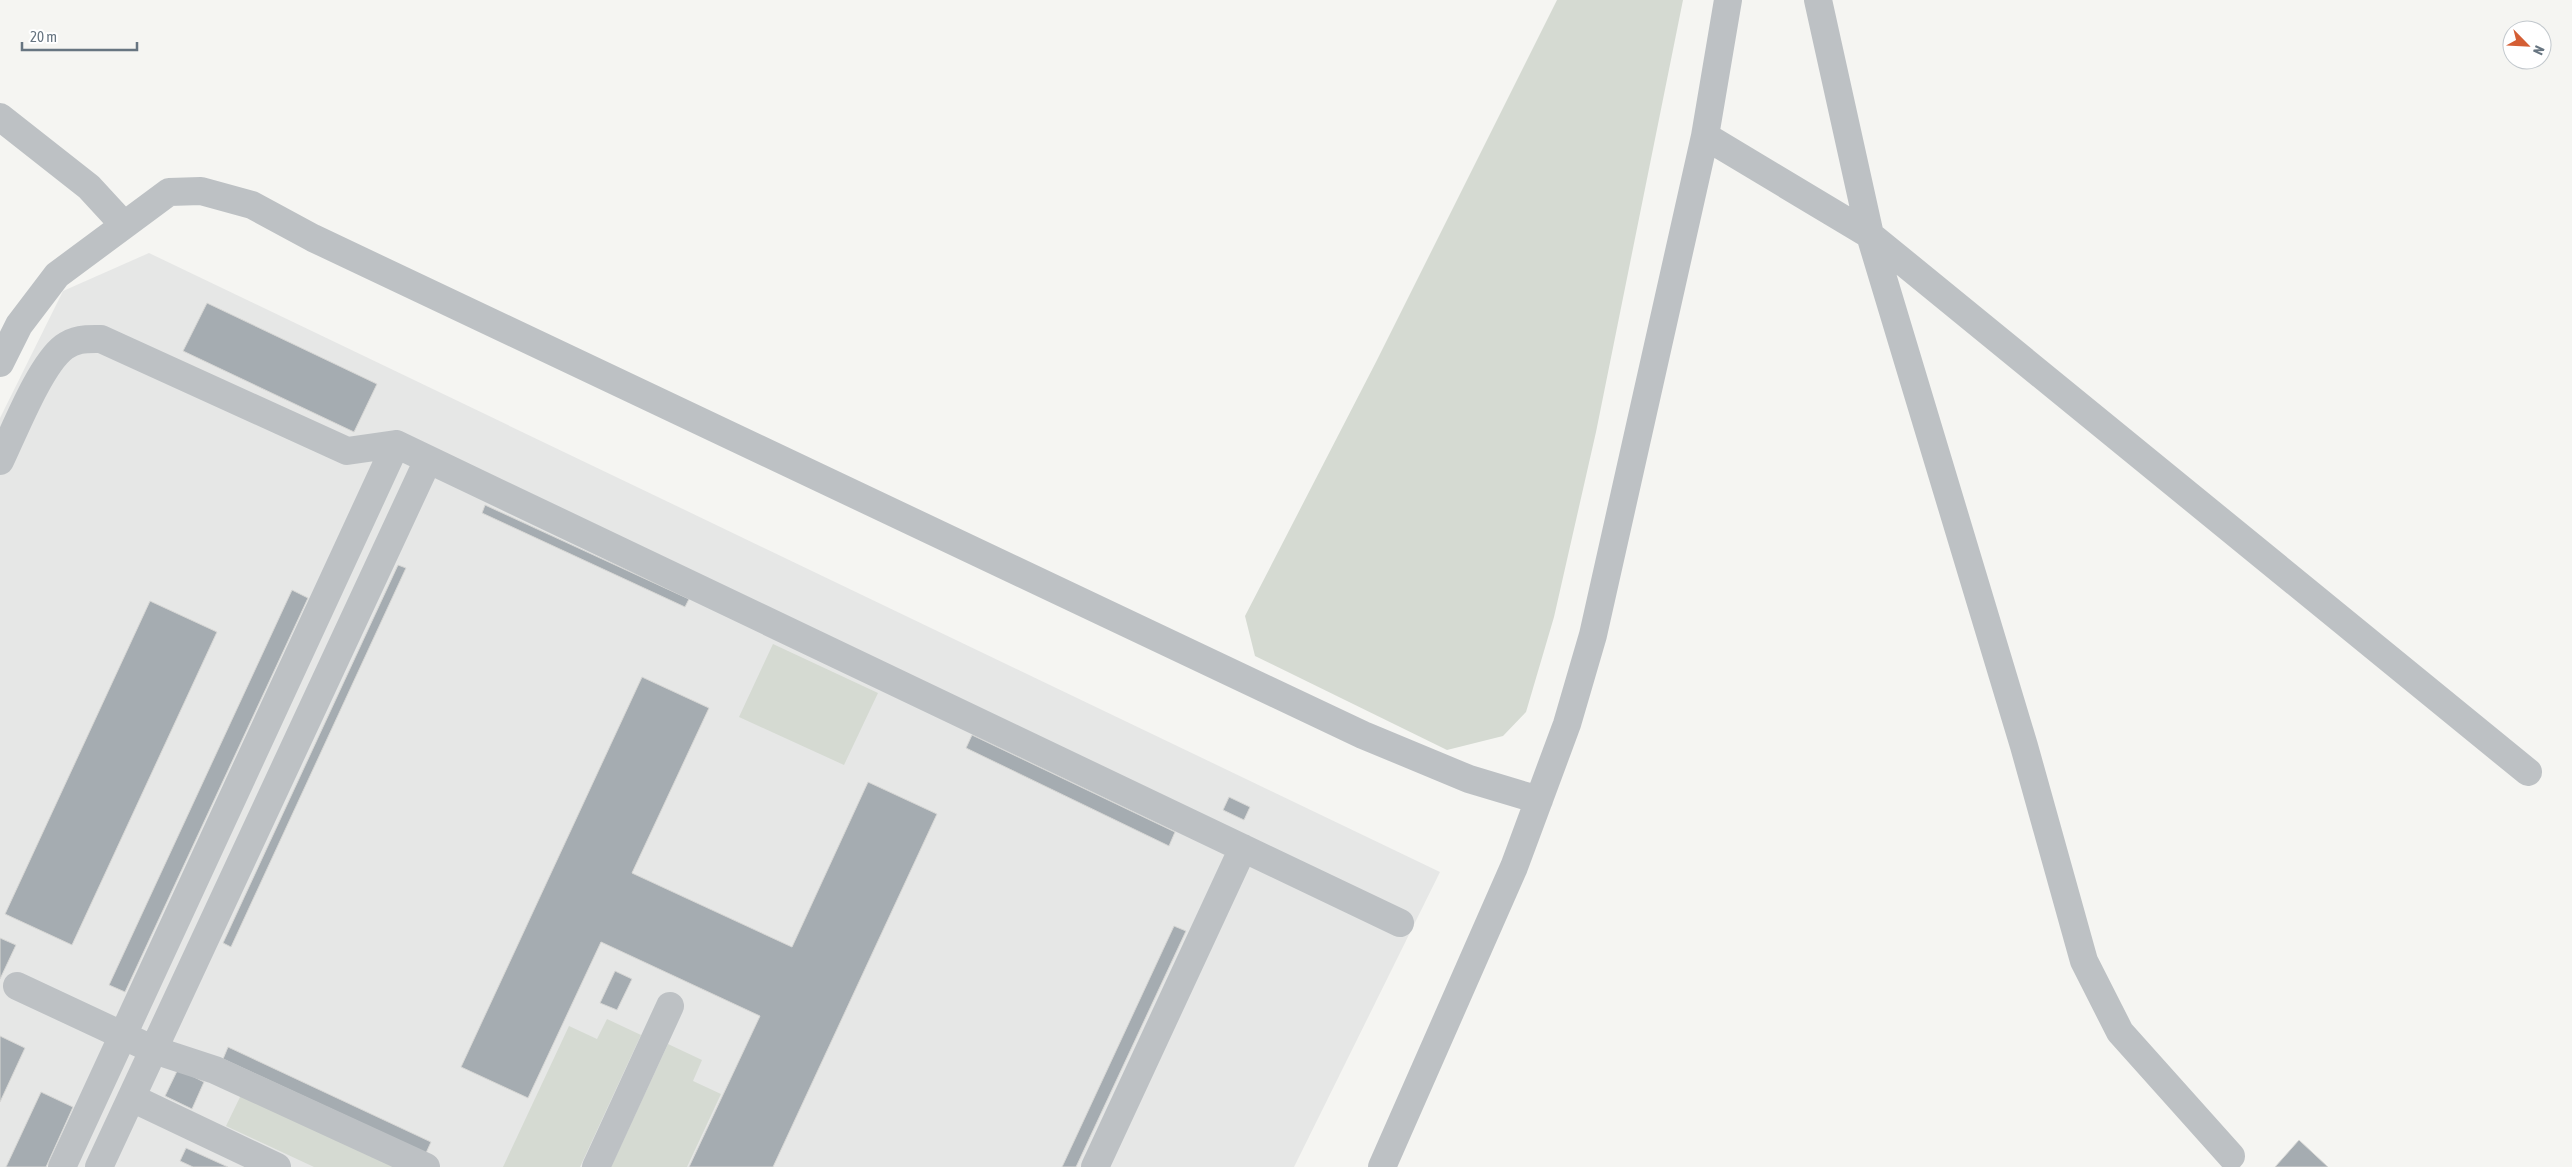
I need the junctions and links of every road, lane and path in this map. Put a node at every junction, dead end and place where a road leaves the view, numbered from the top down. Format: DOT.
graph roads {
  1 [pos="1728,0"];
  2 [pos="1818,0"];
  3 [pos="0,117"];
  4 [pos="1705,136"];
  5 [pos="124,225"];
  6 [pos="1870,235"];
  7 [pos="0,363"];
  8 [pos="396,444"];
  9 [pos="428,460"];
  10 [pos="0,461"];
  11 [pos="2528,772"];
  12 [pos="1539,800"];
  13 [pos="1243,848"];
  14 [pos="1400,923"];
  15 [pos="17,986"];
  16 [pos="670,1006"];
  17 [pos="123,1035"];
  18 [pos="154,1050"];
  19 [pos="132,1098"];
  20 [pos="2231,1156"];
  21 [pos="62,1167"];
  22 [pos="99,1167"];
  23 [pos="277,1167"];
  24 [pos="426,1167"];
  25 [pos="596,1167"];
  26 [pos="1095,1167"];
  27 [pos="1382,1167"];
  1 -- 4 [label="lane"];
  2 -- 6 [label="lane"];
  3 -- 5 [label="lane"];
  4 -- 6 [label="lane"];
  4 -- 12 [label="lane"];
  5 -- 7 [label="lane"];
  5 -- 12 [label="lane"];
  6 -- 11 [label="lane"];
  6 -- 20 [label="lane"];
  8 -- 9 [label="lane"];
  8 -- 10 [label="lane"];
  8 -- 17 [label="lane"];
  9 -- 13 [label="lane"];
  9 -- 18 [label="lane"];
  12 -- 27 [label="lane"];
  13 -- 14 [label="lane"];
  13 -- 26 [label="lane"];
  15 -- 17 [label="lane"];
  16 -- 25 [label="lane"];
  17 -- 18 [label="lane"];
  17 -- 21 [label="lane"];
  18 -- 19 [label="lane"];
  18 -- 24 [label="lane"];
  19 -- 22 [label="lane"];
  19 -- 23 [label="lane"];
}
